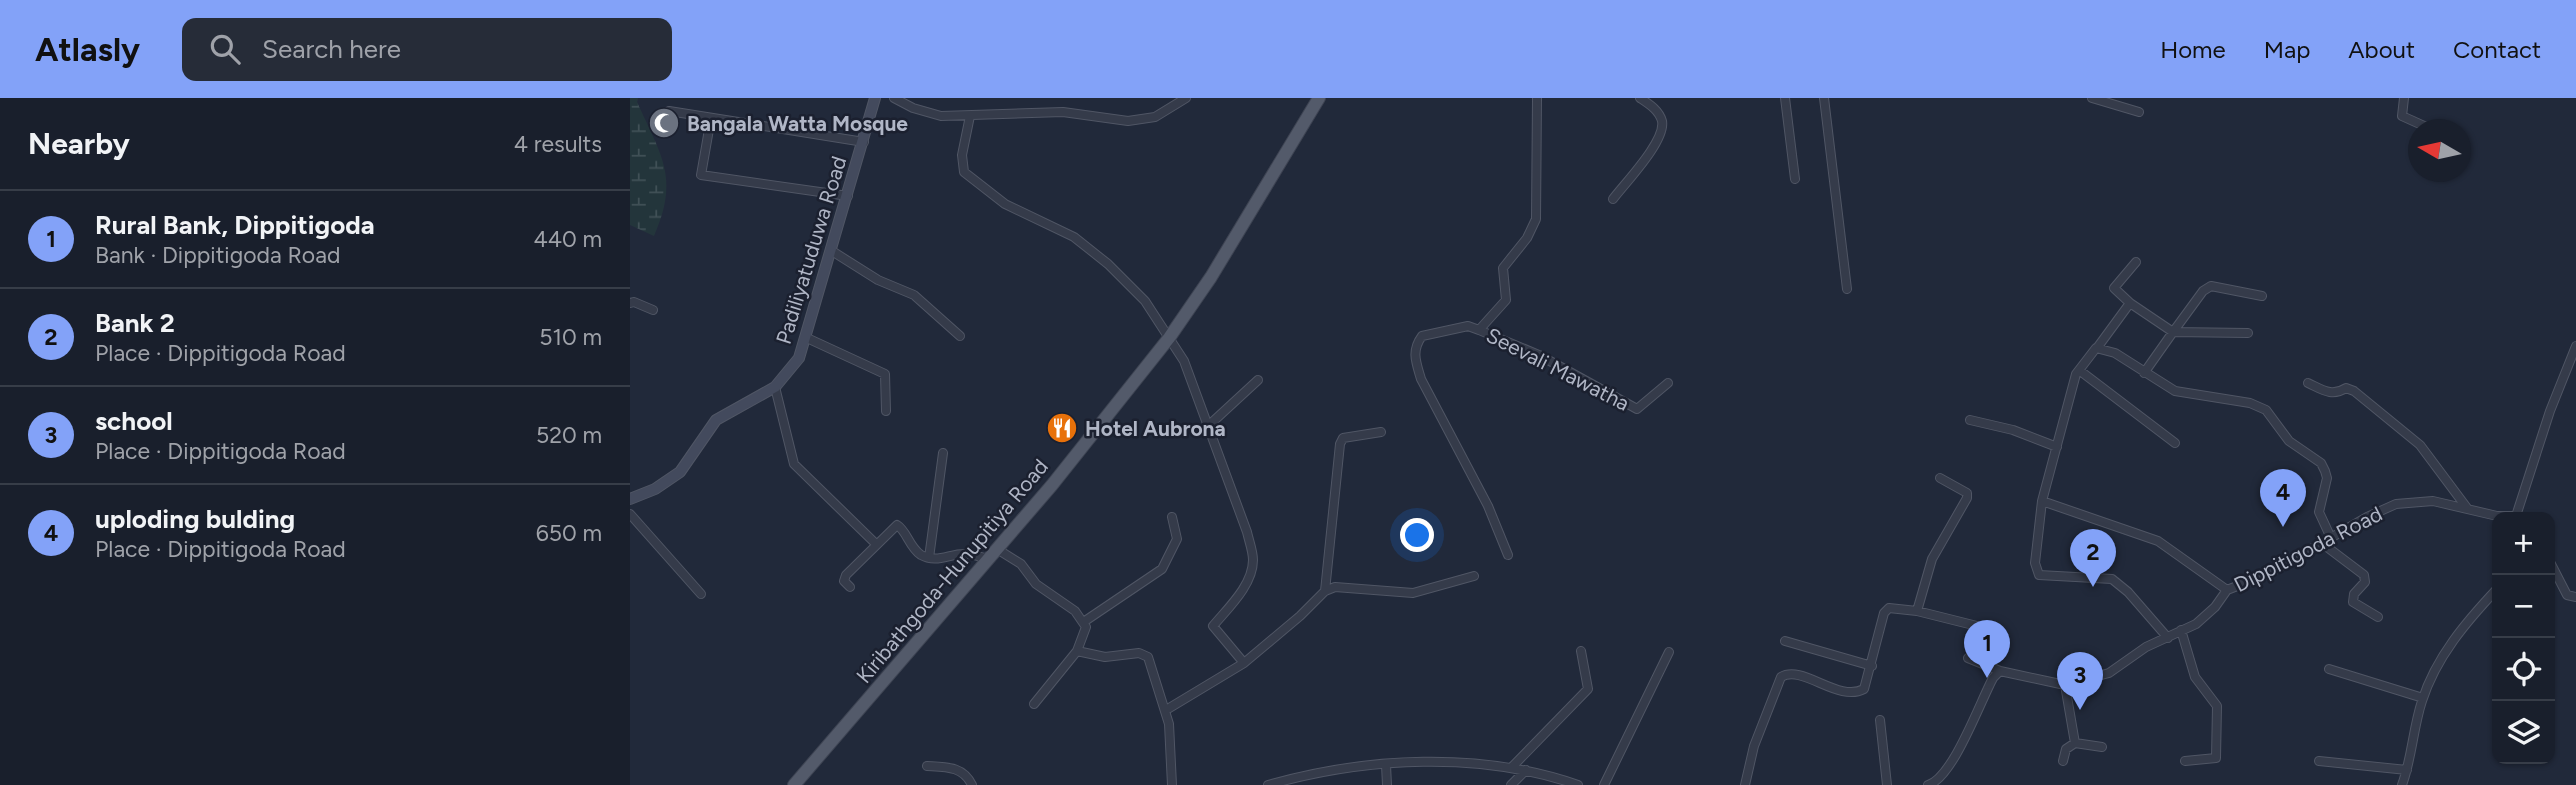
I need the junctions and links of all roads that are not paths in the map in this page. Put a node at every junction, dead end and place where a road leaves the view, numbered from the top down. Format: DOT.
graph roads {
  1 [pos="875,98"];
  2 [pos="894,98"];
  3 [pos="1186,98"];
  4 [pos="1319,98"];
  5 [pos="1537,98"];
  6 [pos="1640,98"];
  7 [pos="1785,98"];
  8 [pos="1824,98"];
  9 [pos="2092,98"];
  10 [pos="2403,98"];
  11 [pos="669,111"];
  12 [pos="2139,112"];
  13 [pos="970,116"];
  14 [pos="711,118"];
  15 [pos="2409,119"];
  16 [pos="864,142"];
  17 [pos="1795,179"];
  18 [pos="848,196"];
  19 [pos="1613,199"];
  20 [pos="832,251"];
  21 [pos="2136,262"];
  22 [pos="1847,289"];
  23 [pos="2262,296"];
  24 [pos="630,303"];
  25 [pos="2130,303"];
  26 [pos="653,310"];
  27 [pos="1479,330"];
  28 [pos="2173,332"];
  29 [pos="2248,333"];
  30 [pos="960,336"];
  31 [pos="807,338"];
  32 [pos="1169,338"];
  33 [pos="2576,346"];
  34 [pos="2097,348"];
  35 [pos="2078,370"];
  36 [pos="2144,373"];
  37 [pos="1258,380"];
  38 [pos="1668,383"];
  39 [pos="2308,383"];
  40 [pos="775,387"];
  41 [pos="886,411"];
  42 [pos="1970,420"];
  43 [pos="1207,427"];
  44 [pos="1381,432"];
  45 [pos="2175,443"];
  46 [pos="2057,447"];
  47 [pos="943,453"];
  48 [pos="1940,478"];
  49 [pos="630,499"];
  50 [pos="2042,501"];
  51 [pos="2467,509"];
  52 [pos="2518,512"];
  53 [pos="2492,513"];
  54 [pos="630,514"];
  55 [pos="1172,517"];
  56 [pos="2327,541"];
  57 [pos="876,544"];
  58 [pos="997,548"];
  59 [pos="1508,555"];
  60 [pos="929,558"];
  61 [pos="988,559"];
  62 [pos="2555,572"];
  63 [pos="1474,576"];
  64 [pos="850,587"];
  65 [pos="2227,590"];
  66 [pos="1325,591"];
  67 [pos="701,594"];
  68 [pos="2492,594"];
  69 [pos="2576,597"];
  70 [pos="1917,611"];
  71 [pos="2378,617"];
  72 [pos="1085,621"];
  73 [pos="2181,630"];
  74 [pos="2168,638"];
  75 [pos="1785,641"];
  76 [pos="1077,651"];
  77 [pos="1581,651"];
  78 [pos="1670,652"];
  79 [pos="1968,658"];
  80 [pos="1244,663"];
  81 [pos="1872,666"];
  82 [pos="1985,666"];
  83 [pos="2329,669"];
  84 [pos="2000,671"];
  85 [pos="2065,685"];
  86 [pos="2423,698"];
  87 [pos="1034,704"];
  88 [pos="1166,710"];
  89 [pos="1880,720"];
  90 [pos="2074,743"];
  91 [pos="2102,747"];
  92 [pos="2063,761"];
  93 [pos="2185,761"];
  94 [pos="2319,761"];
  95 [pos="1386,765"];
  96 [pos="927,766"];
  97 [pos="1512,767"];
  98 [pos="1526,770"];
  99 [pos="2407,770"];
  100 [pos="1939,782"];
  101 [pos="794,785"];
  102 [pos="972,785"];
  103 [pos="1172,785"];
  104 [pos="1268,785"];
  105 [pos="1387,785"];
  106 [pos="1511,785"];
  107 [pos="1578,785"];
  108 [pos="1604,785"];
  109 [pos="1745,785"];
  110 [pos="1887,785"];
  111 [pos="1928,785"];
  112 [pos="2402,785"];
  1 -- 16 [label="street, Padiliyatuduwa Road"];
  2 -- 13 [label="street"];
  3 -- 13 [label="street"];
  4 -- 32 [label="main road, Kiribathgoda-Hunupitiya Road"];
  5 -- 27 [label="street, Seevali Mawatha"];
  6 -- 19 [label="street"];
  7 -- 17 [label="street"];
  8 -- 22 [label="street"];
  9 -- 12 [label="street"];
  10 -- 15 [label="street"];
  11 -- 14 [label="street"];
  13 -- 32 [label="street"];
  14 -- 16 [label="street"];
  14 -- 18 [label="street"];
  16 -- 18 [label="street, Padiliyatuduwa Road"];
  18 -- 20 [label="street, Padiliyatuduwa Road"];
  20 -- 30 [label="street"];
  20 -- 31 [label="street, Padiliyatuduwa Road"];
  21 -- 25 [label="street"];
  23 -- 28 [label="street"];
  24 -- 26 [label="street"];
  25 -- 28 [label="street"];
  25 -- 34 [label="street"];
  27 -- 38 [label="street, Seevali Mawatha"];
  27 -- 59 [label="street"];
  28 -- 29 [label="street"];
  28 -- 36 [label="street"];
  31 -- 40 [label="street, Padiliyatuduwa Road"];
  31 -- 41 [label="street"];
  32 -- 43 [label="street"];
  32 -- 58 [label="main road, Kiribathgoda-Hunupitiya Road"];
  33 -- 52 [label="street"];
  34 -- 35 [label="street"];
  34 -- 36 [label="street"];
  35 -- 45 [label="street"];
  35 -- 46 [label="street"];
  36 -- 56 [label="street"];
  37 -- 43 [label="street"];
  39 -- 51 [label="street"];
  40 -- 49 [label="street, Padiliyatuduwa Road"];
  40 -- 57 [label="street"];
  42 -- 46 [label="street"];
  43 -- 80 [label="street"];
  44 -- 66 [label="street"];
  46 -- 50 [label="street"];
  47 -- 60 [label="street"];
  48 -- 70 [label="street"];
  50 -- 65 [label="street"];
  50 -- 74 [label="street"];
  51 -- 53 [label="street, Dippitigoda Road"];
  51 -- 56 [label="street, Dippitigoda Road"];
  54 -- 67 [label="street"];
  55 -- 72 [label="street"];
  56 -- 65 [label="street, Dippitigoda Road"];
  56 -- 71 [label="street"];
  57 -- 60 [label="street"];
  57 -- 64 [label="street"];
  58 -- 61 [label="main road, Kiribathgoda-Hunupitiya Road"];
  58 -- 72 [label="street"];
  60 -- 61 [label="street"];
  61 -- 101 [label="main road, Kiribathgoda-Hunupitiya Road"];
  62 -- 69 [label="street"];
  63 -- 66 [label="street"];
  65 -- 73 [label="street, Dippitigoda Road"];
  66 -- 80 [label="street"];
  68 -- 86 [label="street"];
  70 -- 81 [label="street"];
  70 -- 82 [label="street"];
  72 -- 76 [label="street"];
  73 -- 74 [label="street, Dippitigoda Road"];
  73 -- 93 [label="street"];
  74 -- 85 [label="street, Dippitigoda Road"];
  75 -- 81 [label="street"];
  76 -- 87 [label="street"];
  76 -- 88 [label="street"];
  77 -- 97 [label="street"];
  78 -- 108 [label="street"];
  79 -- 82 [label="street, Dippitigoda Road"];
  80 -- 88 [label="street"];
  81 -- 109 [label="street"];
  82 -- 84 [label="street, Dippitigoda Road"];
  83 -- 86 [label="street"];
  84 -- 85 [label="street, Dippitigoda Road"];
  84 -- 100 [label="street"];
  85 -- 90 [label="street"];
  86 -- 99 [label="street"];
  88 -- 103 [label="street"];
  89 -- 110 [label="street"];
  90 -- 91 [label="street"];
  90 -- 92 [label="street"];
  94 -- 99 [label="street"];
  95 -- 97 [label="street"];
  95 -- 104 [label="street"];
  95 -- 105 [label="street"];
  96 -- 102 [label="street"];
  97 -- 98 [label="street"];
  98 -- 106 [label="street"];
  98 -- 107 [label="street"];
  99 -- 112 [label="street"];
  100 -- 111 [label="street"];
}
